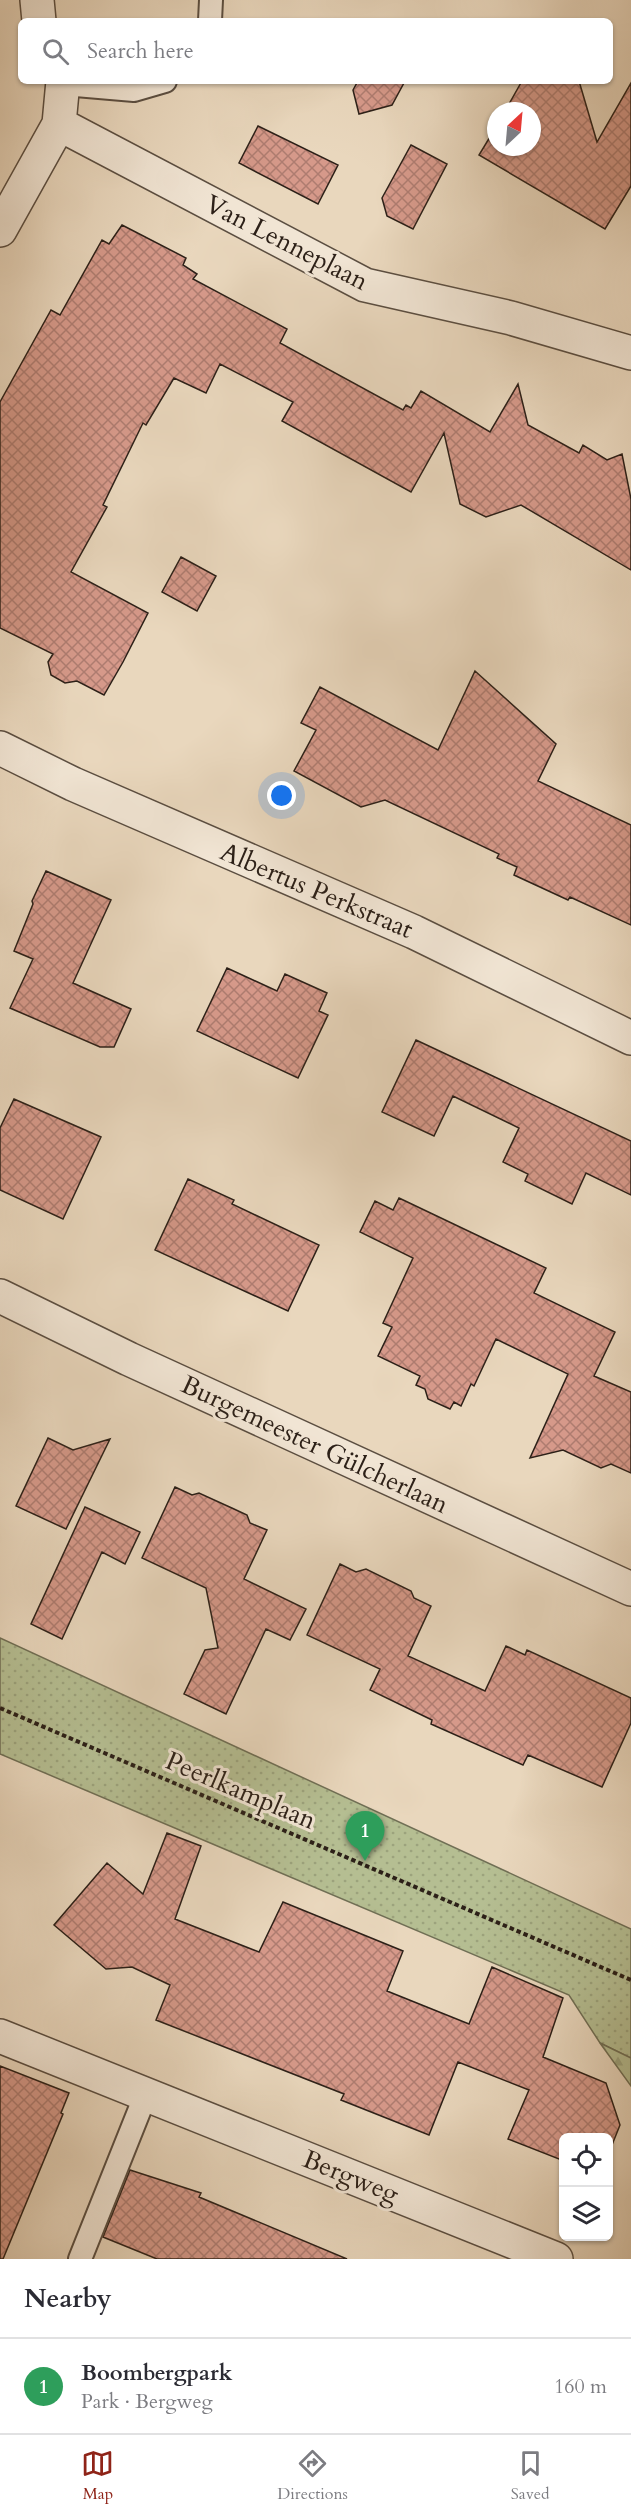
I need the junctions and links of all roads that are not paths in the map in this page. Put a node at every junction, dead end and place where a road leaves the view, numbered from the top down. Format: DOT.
graph roads {
  1 [pos="37,0"];
  2 [pos="211,0"];
  3 [pos="39,18"];
  4 [pos="210,18"];
  5 [pos="63,84"];
  6 [pos="73,84"];
  7 [pos="155,84"];
  8 [pos="59,124"];
  9 [pos="0,230"];
  10 [pos="631,353"];
  11 [pos="0,748"];
  12 [pos="631,1038"];
  13 [pos="0,1296"];
  14 [pos="631,1589"];
  15 [pos="0,2036"];
  16 [pos="146,2094"];
  17 [pos="80,2259"];
  18 [pos="555,2259"];
  1 -- 3 [label="street"];
  2 -- 4 [label="lane"];
  5 -- 8 [label="street"];
  6 -- 7 [label="lane"];
  8 -- 9 [label="street"];
  8 -- 10 [label="street, Van Lenneplaan"];
  11 -- 12 [label="street, Albertus Perkstraat"];
  13 -- 14 [label="street, Burgemeester Gülcherlaan"];
  15 -- 16 [label="street, Bergweg"];
  16 -- 17 [label="lane"];
  16 -- 18 [label="street, Bergweg"];
}
